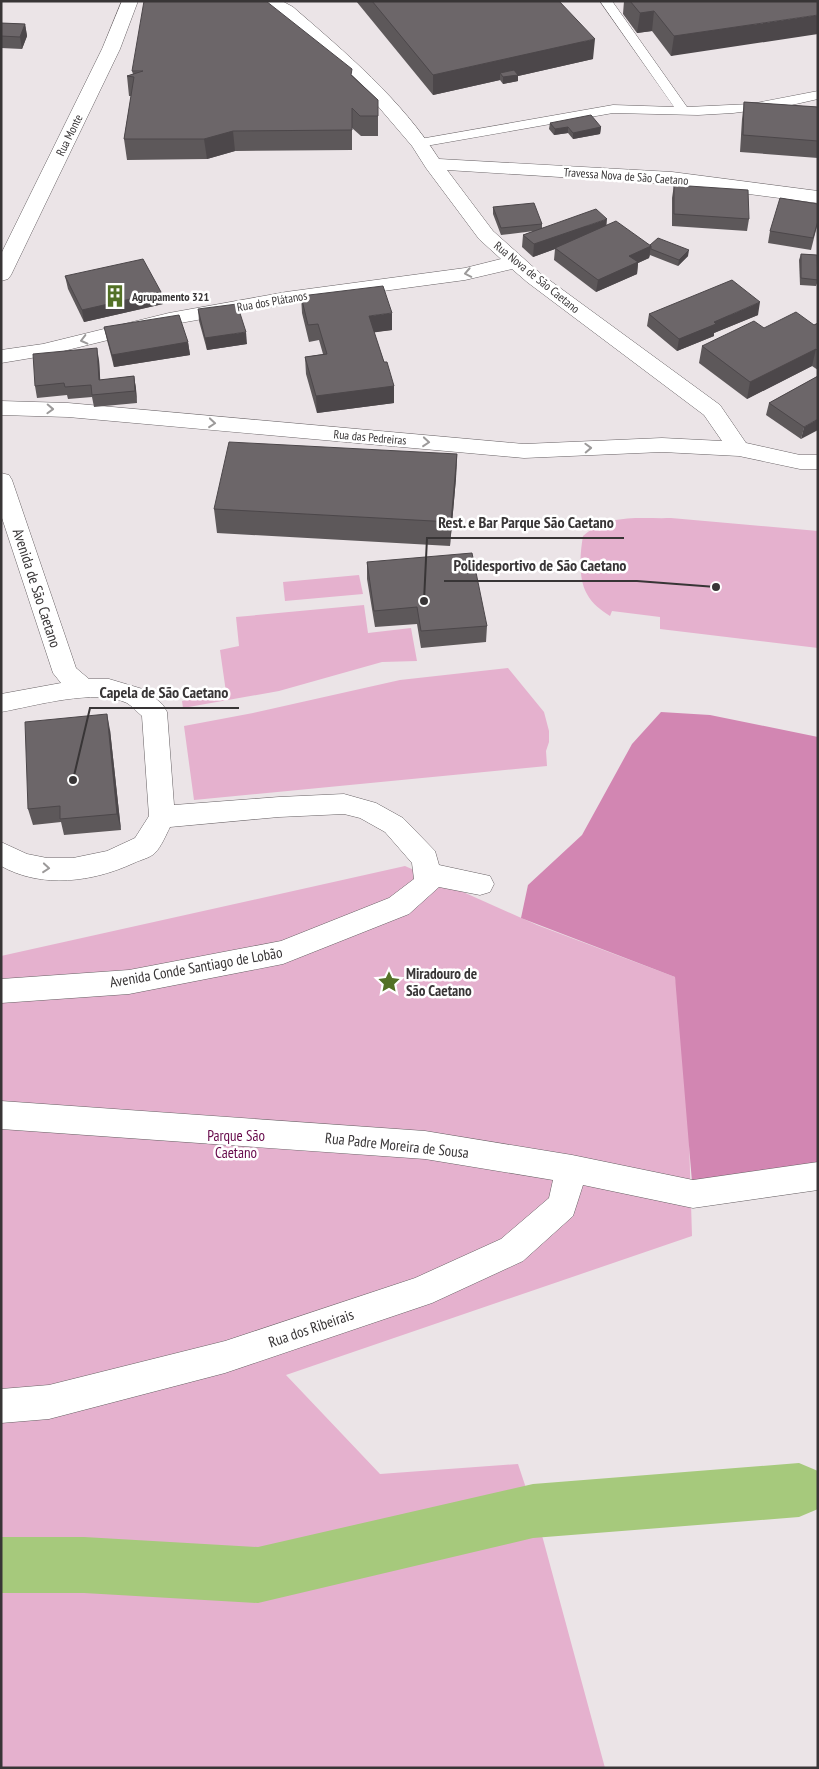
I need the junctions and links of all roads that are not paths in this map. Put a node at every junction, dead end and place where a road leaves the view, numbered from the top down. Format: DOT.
graph roads {
  1 [pos="130,1"];
  2 [pos="270,1"];
  3 [pos="606,1"];
  4 [pos="818,95"];
  5 [pos="683,111"];
  6 [pos="420,143"];
  7 [pos="433,164"];
  8 [pos="818,197"];
  9 [pos="515,262"];
  10 [pos="2,270"];
  11 [pos="1,358"];
  12 [pos="1,408"];
  13 [pos="740,449"];
  14 [pos="818,462"];
  15 [pos="1,480"];
  16 [pos="84,688"];
  17 [pos="1,703"];
  18 [pos="162,817"];
  19 [pos="1,853"];
  20 [pos="427,874"];
  21 [pos="480,884"];
  22 [pos="1,991"];
  23 [pos="1,1115"];
  24 [pos="572,1169"];
  25 [pos="818,1176"];
  26 [pos="1,1406"];
  1 -- 10 [label="street, Rua Monte"];
  2 -- 6 [label="street, Rua Nova de São Caetano"];
  3 -- 5 [label="lane"];
  4 -- 5 [label="lane"];
  5 -- 6 [label="lane"];
  6 -- 7 [label="street, Rua Nova de São Caetano"];
  7 -- 8 [label="street, Travessa Nova de São Caetano"];
  7 -- 9 [label="street, Rua Nova de São Caetano"];
  9 -- 11 [label="street, Rua dos Plátanos, one-way"];
  9 -- 13 [label="street, Rua Nova de São Caetano"];
  12 -- 13 [label="street, Rua das Pedreiras, one-way"];
  13 -- 14 [label="street, Rua das Pedreiras"];
  15 -- 16 [label="street, Avenida de São Caetano"];
  16 -- 17 [label="street"];
  16 -- 18 [label="street"];
  19 -- 18 [label="street, one-way"];
  18 -- 20 [label="street"];
  20 -- 21 [label="street"];
  20 -- 22 [label="street, Avenida Conde Santiago de Lobão"];
  23 -- 24 [label="street, Rua Padre Moreira de Sousa"];
  24 -- 25 [label="street, Rua Padre Moreira de Sousa"];
  24 -- 26 [label="street, Rua dos Ribeirais"];
}
